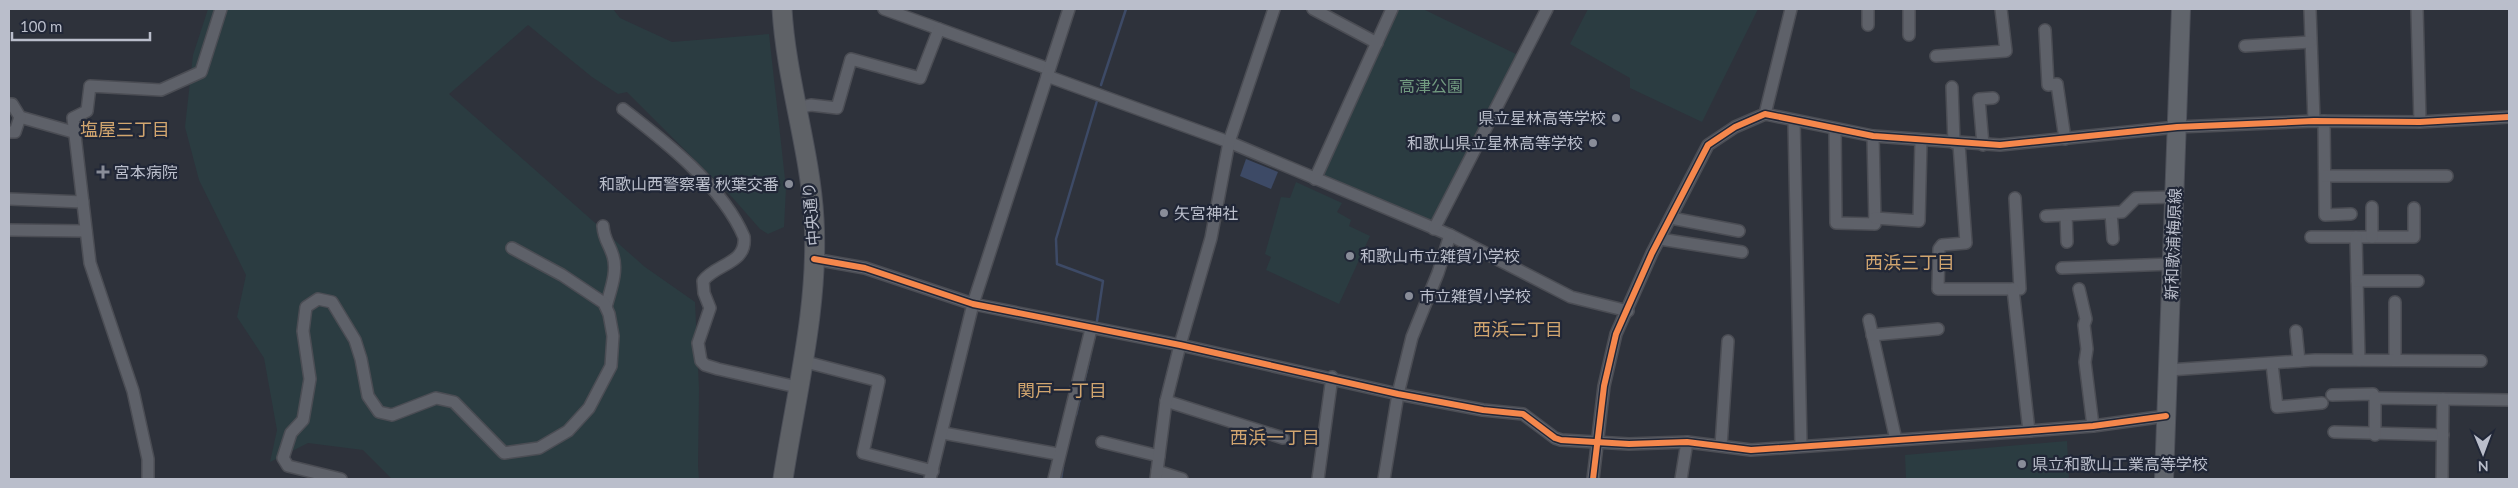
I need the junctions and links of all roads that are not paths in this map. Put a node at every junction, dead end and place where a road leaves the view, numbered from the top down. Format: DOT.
graph roads {
  1 [pos="220,9"];
  2 [pos="782,9"];
  3 [pos="884,9"];
  4 [pos="1069,9"];
  5 [pos="1274,9"];
  6 [pos="1313,9"];
  7 [pos="1392,9"];
  8 [pos="1547,9"];
  9 [pos="1791,9"];
  10 [pos="1868,9"];
  11 [pos="1909,9"];
  12 [pos="2000,9"];
  13 [pos="2181,9"];
  14 [pos="2417,9"];
  15 [pos="2310,10"];
  16 [pos="913,13"];
  17 [pos="1868,25"];
  18 [pos="939,29"];
  19 [pos="2045,30"];
  20 [pos="1909,35"];
  21 [pos="2310,42"];
  22 [pos="1377,44"];
  23 [pos="2245,46"];
  24 [pos="1936,56"];
  25 [pos="1048,72"];
  26 [pos="1952,87"];
  27 [pos="1993,98"];
  28 [pos="9,104"];
  29 [pos="797,108"];
  30 [pos="624,109"];
  31 [pos="1765,114"];
  32 [pos="20,117"];
  33 [pos="2509,117"];
  34 [pos="1794,121"];
  35 [pos="2319,121"];
  36 [pos="2420,122"];
  37 [pos="2177,127"];
  38 [pos="1835,129"];
  39 [pos="9,132"];
  40 [pos="73,132"];
  41 [pos="1873,136"];
  42 [pos="2065,139"];
  43 [pos="1921,141"];
  44 [pos="1229,142"];
  45 [pos="1956,144"];
  46 [pos="1983,145"];
  47 [pos="2325,176"];
  48 [pos="2447,176"];
  49 [pos="1315,179"];
  50 [pos="2174,197"];
  51 [pos="2015,198"];
  52 [pos="9,199"];
  53 [pos="83,202"];
  54 [pos="2372,207"];
  55 [pos="2414,208"];
  56 [pos="2111,212"];
  57 [pos="2351,214"];
  58 [pos="2066,215"];
  59 [pos="2046,216"];
  60 [pos="1671,218"];
  61 [pos="1875,218"];
  62 [pos="603,226"];
  63 [pos="1434,229"];
  64 [pos="9,230"];
  65 [pos="86,231"];
  66 [pos="1739,231"];
  67 [pos="1450,235"];
  68 [pos="2311,237"];
  69 [pos="2356,237"];
  70 [pos="2372,237"];
  71 [pos="1660,239"];
  72 [pos="2113,239"];
  73 [pos="2067,242"];
  74 [pos="512,248"];
  75 [pos="1742,252"];
  76 [pos="814,259"];
  77 [pos="2172,264"];
  78 [pos="2062,268"];
  79 [pos="2357,281"];
  80 [pos="2418,281"];
  81 [pos="2013,289"];
  82 [pos="2079,289"];
  83 [pos="2395,302"];
  84 [pos="973,304"];
  85 [pos="606,307"];
  86 [pos="1628,311"];
  87 [pos="1869,320"];
  88 [pos="1091,329"];
  89 [pos="1938,329"];
  90 [pos="2296,331"];
  91 [pos="1872,336"];
  92 [pos="1728,341"];
  93 [pos="1180,344"];
  94 [pos="2358,360"];
  95 [pos="2395,360"];
  96 [pos="802,361"];
  97 [pos="2481,361"];
  98 [pos="2299,362"];
  99 [pos="2272,364"];
  100 [pos="2169,370"];
  101 [pos="1332,378"];
  102 [pos="797,387"];
  103 [pos="1398,394"];
  104 [pos="2332,395"];
  105 [pos="2346,395"];
  106 [pos="2375,398"];
  107 [pos="2443,399"];
  108 [pos="2508,400"];
  109 [pos="1166,401"];
  110 [pos="2322,403"];
  111 [pos="2346,407"];
  112 [pos="2166,416"];
  113 [pos="2093,426"];
  114 [pos="2029,431"];
  115 [pos="2334,432"];
  116 [pos="943,433"];
  117 [pos="2375,435"];
  118 [pos="2443,435"];
  119 [pos="1283,438"];
  120 [pos="1896,440"];
  121 [pos="1102,442"];
  122 [pos="1596,442"];
  123 [pos="1687,442"];
  124 [pos="1721,446"];
  125 [pos="1801,446"];
  126 [pos="1058,454"];
  127 [pos="1159,456"];
  128 [pos="932,475"];
  129 [pos="1156,475"];
  130 [pos="148,479"];
  131 [pos="341,479"];
  132 [pos="782,479"];
  133 [pos="1054,479"];
  134 [pos="1182,479"];
  135 [pos="1318,479"];
  136 [pos="1384,479"];
  137 [pos="1593,479"];
  138 [pos="1681,479"];
  139 [pos="2164,479"];
  140 [pos="2442,479"];
  1 -- 40 [label="street"];
  2 -- 29 [label="highway, 中央通り"];
  3 -- 16 [label="street"];
  4 -- 25 [label="street"];
  5 -- 44 [label="street"];
  6 -- 22 [label="street"];
  7 -- 22 [label="street"];
  8 -- 63 [label="street"];
  9 -- 31 [label="street"];
  10 -- 17 [label="street"];
  11 -- 20 [label="street"];
  12 -- 24 [label="street"];
  13 -- 37 [label="main road, 新和歌浦梅原線"];
  14 -- 36 [label="street"];
  15 -- 21 [label="street"];
  16 -- 18 [label="street"];
  18 -- 25 [label="street"];
  18 -- 29 [label="street"];
  19 -- 42 [label="street"];
  21 -- 23 [label="street"];
  21 -- 35 [label="street"];
  22 -- 49 [label="street"];
  25 -- 44 [label="street"];
  25 -- 84 [label="street"];
  26 -- 45 [label="street"];
  27 -- 46 [label="street"];
  28 -- 32 [label="street"];
  29 -- 76 [label="highway, 中央通り"];
  30 -- 102 [label="street"];
  31 -- 34 [label="street"];
  31 -- 60 [label="street"];
  32 -- 39 [label="street"];
  32 -- 40 [label="street"];
  33 -- 36 [label="street"];
  34 -- 38 [label="street"];
  34 -- 125 [label="street"];
  35 -- 36 [label="street"];
  35 -- 37 [label="street"];
  35 -- 47 [label="street"];
  37 -- 42 [label="street"];
  37 -- 50 [label="main road, 新和歌浦梅原線"];
  38 -- 41 [label="street"];
  38 -- 61 [label="street"];
  40 -- 53 [label="street"];
  41 -- 43 [label="street"];
  41 -- 61 [label="street"];
  42 -- 46 [label="street"];
  43 -- 45 [label="street"];
  43 -- 61 [label="street"];
  44 -- 49 [label="street"];
  44 -- 93 [label="street"];
  45 -- 46 [label="street"];
  45 -- 81 [label="street"];
  47 -- 48 [label="street"];
  47 -- 57 [label="street"];
  49 -- 63 [label="street"];
  50 -- 56 [label="street"];
  50 -- 77 [label="main road, 新和歌浦梅原線"];
  51 -- 81 [label="street"];
  52 -- 53 [label="street"];
  53 -- 65 [label="street"];
  54 -- 70 [label="street"];
  55 -- 70 [label="street"];
  56 -- 58 [label="street"];
  56 -- 72 [label="street"];
  58 -- 59 [label="street"];
  58 -- 73 [label="street"];
  60 -- 66 [label="street"];
  60 -- 71 [label="street"];
  62 -- 85 [label="street"];
  63 -- 67 [label="street"];
  64 -- 65 [label="street"];
  65 -- 130 [label="street"];
  67 -- 86 [label="street"];
  67 -- 103 [label="street"];
  68 -- 69 [label="street"];
  69 -- 70 [label="street"];
  69 -- 79 [label="street"];
  71 -- 75 [label="street"];
  71 -- 86 [label="street"];
  74 -- 85 [label="street"];
  76 -- 84 [label="street"];
  76 -- 96 [label="highway, 中央通り"];
  77 -- 78 [label="street"];
  77 -- 100 [label="main road, 新和歌浦梅原線"];
  79 -- 80 [label="street"];
  79 -- 94 [label="street"];
  81 -- 114 [label="street"];
  82 -- 113 [label="street"];
  83 -- 95 [label="street"];
  84 -- 88 [label="street"];
  84 -- 116 [label="street"];
  85 -- 131 [label="street"];
  86 -- 122 [label="street"];
  87 -- 91 [label="street"];
  88 -- 93 [label="street"];
  88 -- 126 [label="street"];
  89 -- 91 [label="street"];
  90 -- 98 [label="street"];
  91 -- 120 [label="street"];
  92 -- 124 [label="street"];
  93 -- 101 [label="street"];
  93 -- 109 [label="street"];
  94 -- 95 [label="street"];
  94 -- 98 [label="street"];
  95 -- 97 [label="street"];
  96 -- 102 [label="highway, 中央通り"];
  96 -- 128 [label="street"];
  98 -- 99 [label="street"];
  99 -- 100 [label="street"];
  99 -- 110 [label="street"];
  100 -- 112 [label="main road, 新和歌浦梅原線"];
  101 -- 103 [label="street"];
  101 -- 135 [label="street"];
  102 -- 132 [label="highway, 中央通り"];
  103 -- 122 [label="street"];
  103 -- 136 [label="street"];
  104 -- 105 [label="street"];
  105 -- 106 [label="street"];
  105 -- 111 [label="street"];
  106 -- 107 [label="street"];
  106 -- 117 [label="street"];
  107 -- 108 [label="street"];
  107 -- 118 [label="street"];
  109 -- 119 [label="street"];
  109 -- 127 [label="street"];
  112 -- 113 [label="street"];
  112 -- 139 [label="main road, 新和歌浦梅原線"];
  113 -- 114 [label="street"];
  114 -- 120 [label="street"];
  115 -- 117 [label="street"];
  116 -- 126 [label="street"];
  116 -- 128 [label="street"];
  117 -- 118 [label="street"];
  118 -- 140 [label="street"];
  120 -- 125 [label="street"];
  121 -- 127 [label="street"];
  122 -- 123 [label="street"];
  122 -- 137 [label="street"];
  123 -- 124 [label="street"];
  123 -- 138 [label="street"];
  124 -- 125 [label="street"];
  126 -- 133 [label="street"];
  127 -- 129 [label="street"];
  129 -- 134 [label="street"];
}
